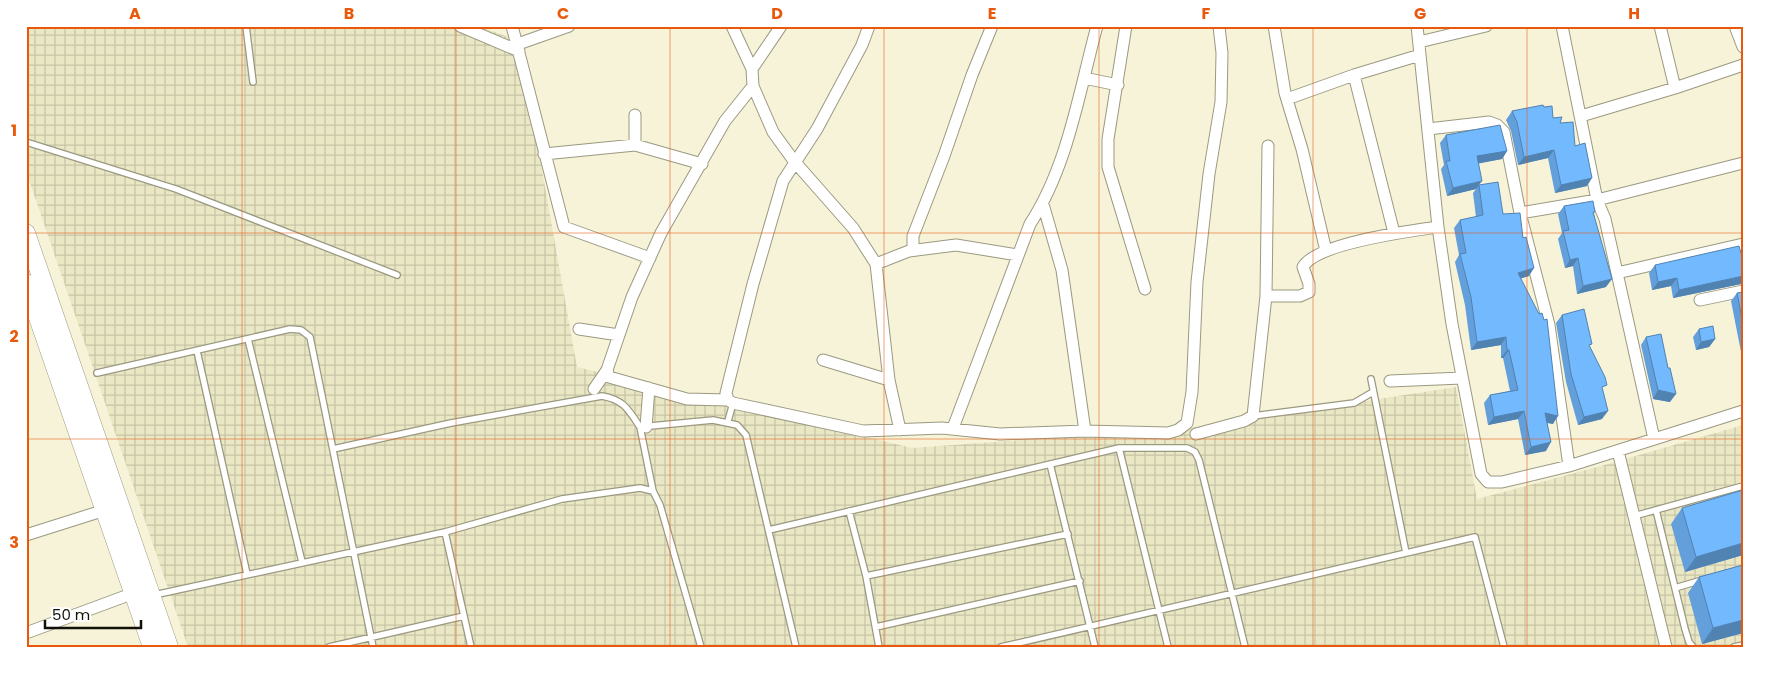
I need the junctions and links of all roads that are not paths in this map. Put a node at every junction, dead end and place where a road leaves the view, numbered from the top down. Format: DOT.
graph roads {
  1 [pos="246,26"];
  2 [pos="460,26"];
  3 [pos="512,26"];
  4 [pos="569,26"];
  5 [pos="732,26"];
  6 [pos="781,26"];
  7 [pos="869,26"];
  8 [pos="992,26"];
  9 [pos="1097,26"];
  10 [pos="1126,26"];
  11 [pos="1219,26"];
  12 [pos="1274,26"];
  13 [pos="1417,26"];
  14 [pos="1486,26"];
  15 [pos="1562,26"];
  16 [pos="1660,26"];
  17 [pos="1735,26"];
  18 [pos="1419,42"];
  19 [pos="1743,47"];
  20 [pos="518,48"];
  21 [pos="1420,55"];
  22 [pos="1743,65"];
  23 [pos="752,69"];
  24 [pos="1354,75"];
  25 [pos="1084,78"];
  26 [pos="253,82"];
  27 [pos="1118,85"];
  28 [pos="754,86"];
  29 [pos="1675,88"];
  30 [pos="1287,100"];
  31 [pos="636,115"];
  32 [pos="1581,116"];
  33 [pos="1428,129"];
  34 [pos="26,142"];
  35 [pos="635,145"];
  36 [pos="1268,146"];
  37 [pos="544,154"];
  38 [pos="794,161"];
  39 [pos="1743,163"];
  40 [pos="702,164"];
  41 [pos="1597,200"];
  42 [pos="1043,204"];
  43 [pos="1520,213"];
  44 [pos="1438,227"];
  45 [pos="26,233"];
  46 [pos="1394,233"];
  47 [pos="1743,244"];
  48 [pos="913,250"];
  49 [pos="1326,251"];
  50 [pos="1018,255"];
  51 [pos="650,258"];
  52 [pos="876,264"];
  53 [pos="1617,273"];
  54 [pos="397,275"];
  55 [pos="27,286"];
  56 [pos="1145,289"];
  57 [pos="1743,291"];
  58 [pos="1266,296"];
  59 [pos="1700,300"];
  60 [pos="31,313"];
  61 [pos="579,329"];
  62 [pos="619,335"];
  63 [pos="248,339"];
  64 [pos="197,351"];
  65 [pos="824,360"];
  66 [pos="607,370"];
  67 [pos="97,373"];
  68 [pos="1462,378"];
  69 [pos="1371,379"];
  70 [pos="889,380"];
  71 [pos="1390,381"];
  72 [pos="594,388"];
  73 [pos="649,388"];
  74 [pos="1373,392"];
  75 [pos="731,401"];
  76 [pos="1743,411"];
  77 [pos="1253,416"];
  78 [pos="728,421"];
  79 [pos="643,427"];
  80 [pos="953,428"];
  81 [pos="900,430"];
  82 [pos="1086,431"];
  83 [pos="1196,434"];
  84 [pos="1654,439"];
  85 [pos="1119,448"];
  86 [pos="333,449"];
  87 [pos="1618,451"];
  88 [pos="1050,464"];
  89 [pos="1569,466"];
  90 [pos="1743,486"];
  91 [pos="653,491"];
  92 [pos="105,510"];
  93 [pos="1656,510"];
  94 [pos="849,511"];
  95 [pos="1634,516"];
  96 [pos="769,530"];
  97 [pos="445,532"];
  98 [pos="1068,534"];
  99 [pos="26,535"];
  100 [pos="352,551"];
  101 [pos="1406,553"];
  102 [pos="302,562"];
  103 [pos="247,574"];
  104 [pos="866,576"];
  105 [pos="1709,578"];
  106 [pos="1080,581"];
  107 [pos="1675,588"];
  108 [pos="1233,593"];
  109 [pos="134,594"];
  110 [pos="152,596"];
  111 [pos="1159,610"];
  112 [pos="464,616"];
  113 [pos="1091,626"];
  114 [pos="876,627"];
  115 [pos="26,633"];
  116 [pos="371,637"];
  117 [pos="1743,645"];
  118 [pos="152,647"];
  119 [pos="169,647"];
  120 [pos="330,647"];
  121 [pos="373,647"];
  122 [pos="472,647"];
  123 [pos="701,647"];
  124 [pos="796,647"];
  125 [pos="879,647"];
  126 [pos="1001,647"];
  127 [pos="1095,647"];
  128 [pos="1168,647"];
  129 [pos="1245,647"];
  130 [pos="1504,647"];
  131 [pos="1666,647"];
  132 [pos="1693,647"];
  133 [pos="1734,647"];
  1 -- 26 [label="lane"];
  2 -- 20 [label="street"];
  3 -- 20 [label="street"];
  4 -- 20 [label="street"];
  5 -- 23 [label="street"];
  6 -- 23 [label="street"];
  7 -- 38 [label="street"];
  8 -- 48 [label="street"];
  9 -- 25 [label="street"];
  10 -- 27 [label="street"];
  11 -- 82 [label="street"];
  12 -- 30 [label="street"];
  13 -- 18 [label="street"];
  14 -- 18 [label="street"];
  15 -- 32 [label="street"];
  16 -- 29 [label="street"];
  17 -- 19 [label="street"];
  18 -- 21 [label="street"];
  20 -- 37 [label="street"];
  21 -- 24 [label="street"];
  21 -- 33 [label="street"];
  22 -- 29 [label="street"];
  23 -- 28 [label="street"];
  24 -- 30 [label="street"];
  24 -- 46 [label="street"];
  25 -- 27 [label="street"];
  25 -- 42 [label="street"];
  27 -- 56 [label="street"];
  28 -- 38 [label="street"];
  28 -- 40 [label="street"];
  29 -- 32 [label="street"];
  30 -- 49 [label="street"];
  31 -- 35 [label="street"];
  32 -- 41 [label="street"];
  33 -- 43 [label="street"];
  33 -- 44 [label="street"];
  34 -- 54 [label="lane"];
  35 -- 37 [label="street"];
  35 -- 40 [label="street"];
  36 -- 58 [label="street"];
  37 -- 51 [label="street"];
  38 -- 52 [label="street"];
  38 -- 75 [label="street"];
  39 -- 41 [label="street"];
  40 -- 51 [label="street"];
  41 -- 43 [label="street"];
  41 -- 53 [label="street"];
  42 -- 50 [label="street"];
  42 -- 82 [label="street"];
  43 -- 89 [label="street"];
  44 -- 46 [label="street"];
  44 -- 68 [label="street"];
  45 -- 110 [label="main road"];
  46 -- 49 [label="street"];
  47 -- 53 [label="street"];
  48 -- 50 [label="street"];
  48 -- 52 [label="street"];
  49 -- 58 [label="street"];
  50 -- 80 [label="street"];
  51 -- 62 [label="street"];
  52 -- 70 [label="street"];
  53 -- 84 [label="street"];
  55 -- 60 [label="main road"];
  57 -- 59 [label="street"];
  58 -- 77 [label="street"];
  60 -- 92 [label="main road"];
  61 -- 62 [label="street"];
  62 -- 66 [label="street"];
  63 -- 64 [label="lane"];
  63 -- 86 [label="lane"];
  63 -- 102 [label="lane"];
  64 -- 67 [label="lane"];
  64 -- 103 [label="lane"];
  65 -- 70 [label="street"];
  66 -- 72 [label="street"];
  66 -- 73 [label="street"];
  68 -- 71 [label="street"];
  68 -- 89 [label="street"];
  69 -- 74 [label="lane"];
  70 -- 81 [label="street"];
  73 -- 75 [label="street"];
  73 -- 79 [label="street"];
  74 -- 77 [label="lane"];
  74 -- 101 [label="lane"];
  75 -- 78 [label="lane"];
  75 -- 81 [label="street"];
  76 -- 84 [label="street"];
  77 -- 83 [label="street"];
  78 -- 79 [label="lane"];
  78 -- 96 [label="lane"];
  79 -- 86 [label="lane"];
  79 -- 91 [label="lane"];
  80 -- 81 [label="street"];
  80 -- 82 [label="street"];
  84 -- 87 [label="street"];
  85 -- 88 [label="lane"];
  85 -- 108 [label="lane"];
  85 -- 111 [label="lane"];
  86 -- 100 [label="lane"];
  87 -- 89 [label="street"];
  87 -- 95 [label="street"];
  88 -- 94 [label="lane"];
  88 -- 98 [label="lane"];
  90 -- 93 [label="lane"];
  91 -- 97 [label="lane"];
  91 -- 123 [label="lane"];
  92 -- 99 [label="street"];
  92 -- 109 [label="main road"];
  93 -- 95 [label="lane"];
  93 -- 107 [label="lane"];
  94 -- 96 [label="lane"];
  94 -- 104 [label="lane"];
  95 -- 131 [label="street"];
  96 -- 124 [label="lane"];
  97 -- 100 [label="lane"];
  97 -- 112 [label="lane"];
  98 -- 104 [label="lane"];
  98 -- 106 [label="lane"];
  100 -- 102 [label="lane"];
  100 -- 116 [label="lane"];
  101 -- 108 [label="lane"];
  101 -- 130 [label="lane"];
  102 -- 103 [label="lane"];
  103 -- 110 [label="lane"];
  104 -- 114 [label="lane"];
  105 -- 107 [label="lane"];
  106 -- 113 [label="lane"];
  106 -- 114 [label="lane"];
  107 -- 132 [label="lane"];
  108 -- 111 [label="lane"];
  108 -- 129 [label="lane"];
  109 -- 115 [label="street"];
  109 -- 118 [label="main road"];
  110 -- 119 [label="main road"];
  111 -- 113 [label="lane"];
  111 -- 128 [label="lane"];
  112 -- 116 [label="lane"];
  112 -- 122 [label="lane"];
  113 -- 126 [label="lane"];
  113 -- 127 [label="lane"];
  114 -- 125 [label="lane"];
  116 -- 120 [label="lane"];
  116 -- 121 [label="lane"];
  117 -- 133 [label="lane"];
}
